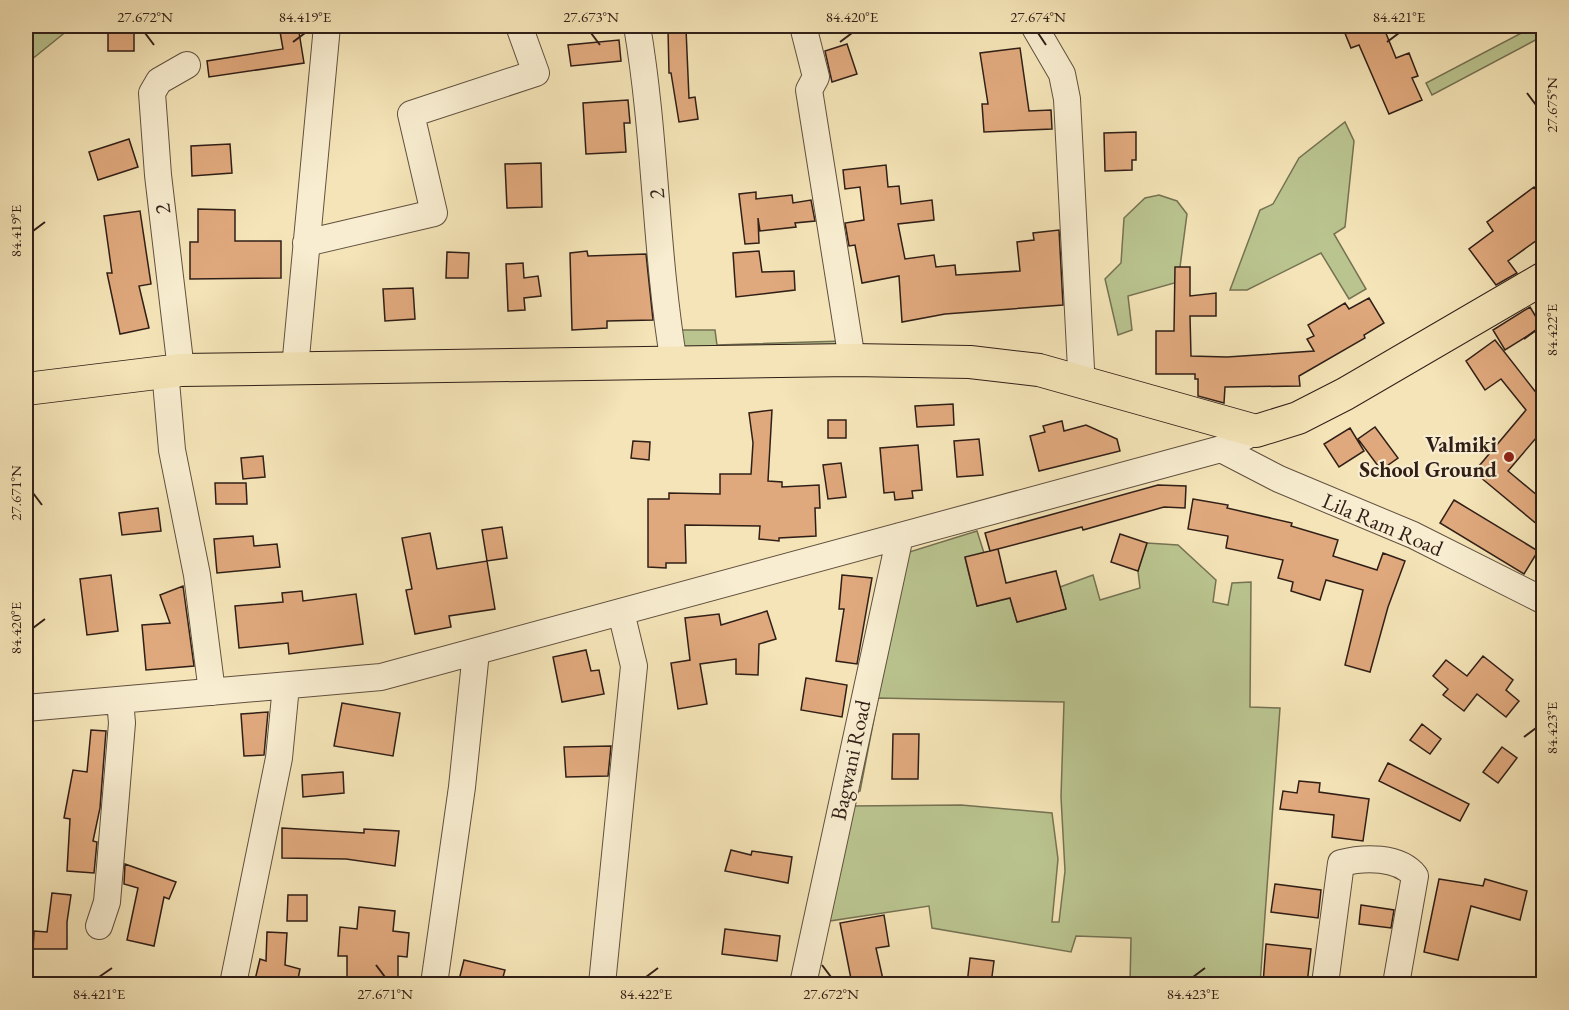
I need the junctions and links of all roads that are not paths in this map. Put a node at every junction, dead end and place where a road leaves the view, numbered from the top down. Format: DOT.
graph roads {
  1 [pos="327,26"];
  2 [pos="519,26"];
  3 [pos="637,26"];
  4 [pos="803,26"];
  5 [pos="1035,26"];
  6 [pos="187,65"];
  7 [pos="306,243"];
  8 [pos="1544,278"];
  9 [pos="852,360"];
  10 [pos="674,363"];
  11 [pos="295,368"];
  12 [pos="173,370"];
  13 [pos="1077,381"];
  14 [pos="26,389"];
  15 [pos="1256,431"];
  16 [pos="1221,449"];
  17 [pos="900,536"];
  18 [pos="1544,601"];
  19 [pos="621,612"];
  20 [pos="476,652"];
  21 [pos="286,686"];
  22 [pos="212,692"];
  23 [pos="120,700"];
  24 [pos="26,708"];
  25 [pos="99,926"];
  26 [pos="234,984"];
  27 [pos="434,984"];
  28 [pos="602,984"];
  29 [pos="803,984"];
  30 [pos="1325,984"];
  31 [pos="1396,984"];
  1 -- 7 [label="street"];
  2 -- 7 [label="street"];
  3 -- 10 [label="street, 2"];
  4 -- 9 [label="street"];
  5 -- 13 [label="street"];
  6 -- 12 [label="street, 2"];
  7 -- 11 [label="street"];
  8 -- 15 [label="main road"];
  9 -- 10 [label="main road"];
  9 -- 13 [label="main road"];
  10 -- 11 [label="main road"];
  11 -- 12 [label="main road"];
  12 -- 14 [label="main road"];
  12 -- 22 [label="street, 2"];
  13 -- 15 [label="main road"];
  15 -- 16 [label="street"];
  16 -- 17 [label="street"];
  16 -- 18 [label="street, Lila Ram Road"];
  17 -- 19 [label="street"];
  17 -- 29 [label="street, Bagwani Road"];
  19 -- 20 [label="street"];
  19 -- 28 [label="street"];
  20 -- 21 [label="street"];
  20 -- 27 [label="street"];
  21 -- 22 [label="street"];
  21 -- 26 [label="street"];
  22 -- 23 [label="street"];
  23 -- 24 [label="street"];
  23 -- 25 [label="street"];
  30 -- 31 [label="street"];
}
